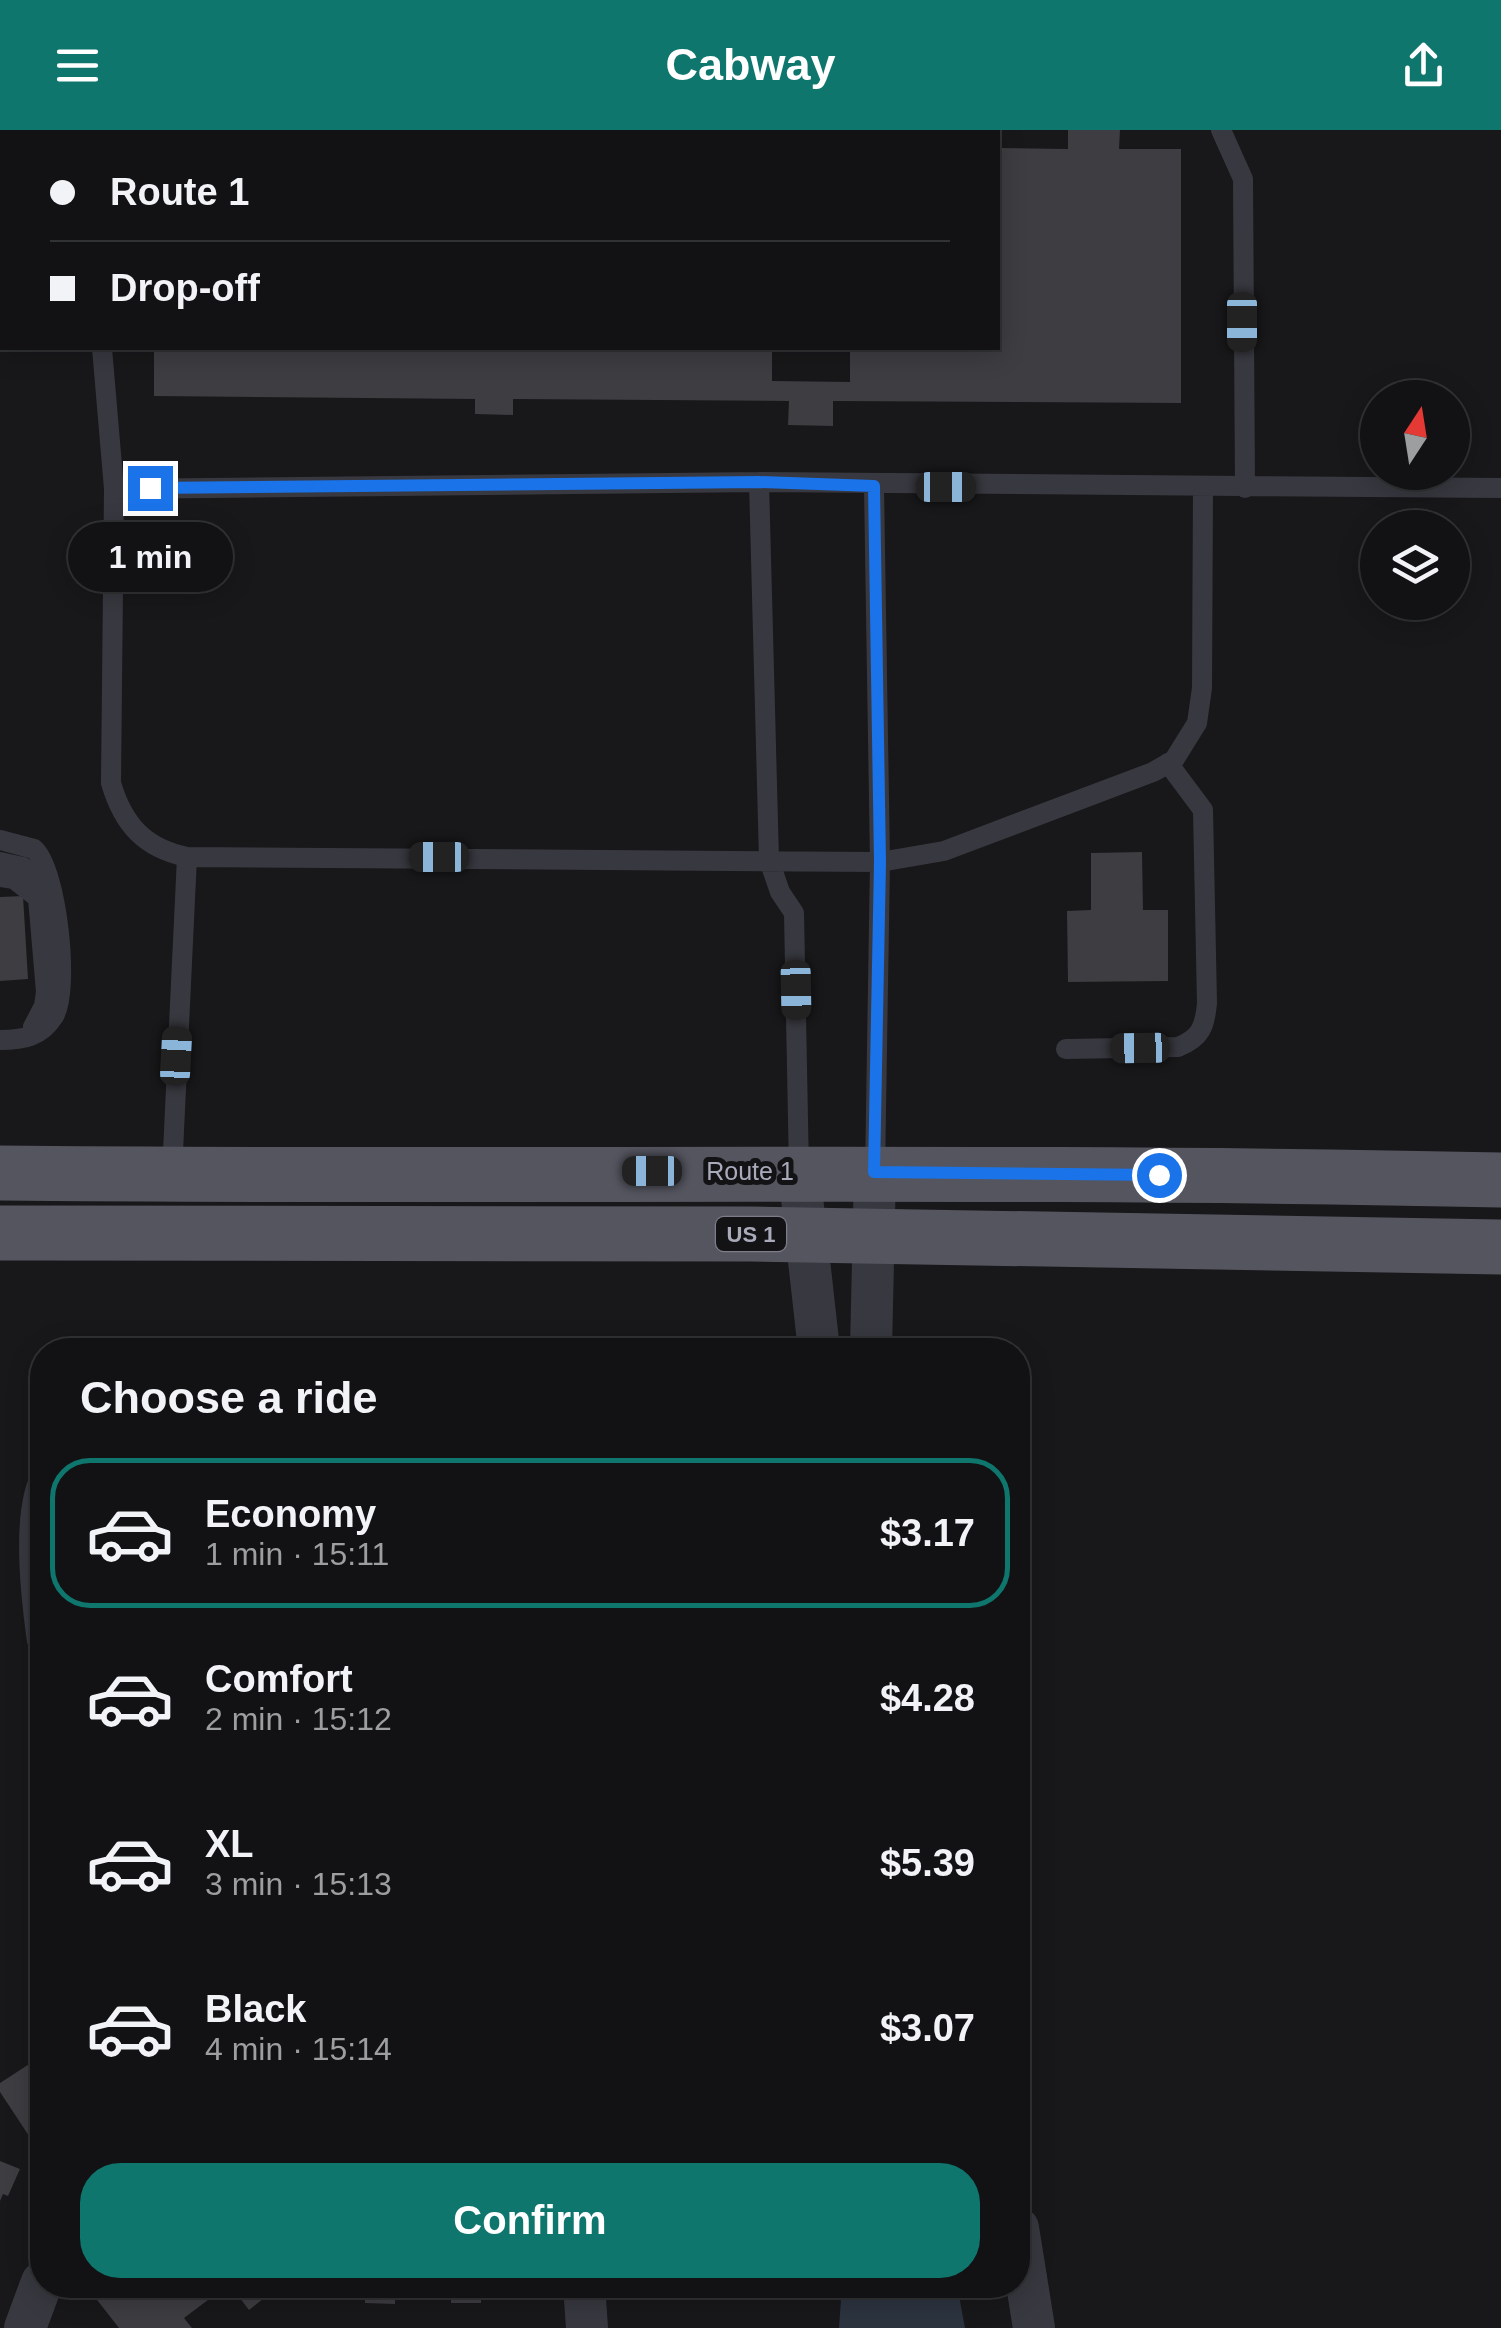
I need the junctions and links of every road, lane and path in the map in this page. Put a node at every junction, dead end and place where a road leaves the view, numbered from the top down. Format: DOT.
graph roads {
  1 [pos="1222,130"];
  2 [pos="102,350"];
  3 [pos="759,482"];
  4 [pos="874,486"];
  5 [pos="114,488"];
  6 [pos="1244,488"];
  7 [pos="1501,488"];
  8 [pos="1203,489"];
  9 [pos="1168,763"];
  10 [pos="0,840"];
  11 [pos="187,857"];
  12 [pos="769,860"];
  13 [pos="0,862"];
  14 [pos="880,862"];
  15 [pos="0,878"];
  16 [pos="38,898"];
  17 [pos="0,1040"];
  18 [pos="22,1040"];
  19 [pos="1066,1049"];
  20 [pos="799,1171"];
  21 [pos="874,1172"];
  22 [pos="0,1173"];
  23 [pos="172,1175"];
  24 [pos="1501,1180"];
  25 [pos="0,1234"];
  26 [pos="806,1236"];
  27 [pos="876,1236"];
  28 [pos="1501,1247"];
  29 [pos="818,1338"];
  30 [pos="872,1338"];
  31 [pos="36,2298"];
  32 [pos="585,2298"];
  33 [pos="1029,2298"];
  34 [pos="26,2328"];
  35 [pos="586,2328"];
  36 [pos="1034,2328"];
  1 -- 6 [label="lane"];
  2 -- 5 [label="lane"];
  3 -- 4 [label="lane"];
  3 -- 5 [label="lane"];
  3 -- 12 [label="lane"];
  4 -- 8 [label="lane"];
  4 -- 14 [label="lane"];
  5 -- 11 [label="lane"];
  6 -- 7 [label="lane"];
  6 -- 8 [label="lane"];
  8 -- 9 [label="lane"];
  9 -- 14 [label="lane"];
  9 -- 19 [label="lane"];
  10 -- 18 [label="lane"];
  11 -- 12 [label="lane"];
  11 -- 23 [label="lane"];
  12 -- 14 [label="lane"];
  12 -- 20 [label="lane"];
  13 -- 16 [label="lane"];
  14 -- 21 [label="lane"];
  15 -- 16 [label="lane"];
  16 -- 18 [label="lane"];
  17 -- 18 [label="lane"];
  20 -- 21 [label="main road, Route 1"];
  20 -- 23 [label="main road, Route 1"];
  20 -- 26 [label="street"];
  21 -- 24 [label="main road, Route 1"];
  21 -- 27 [label="street"];
  22 -- 23 [label="main road, Route 1"];
  25 -- 26 [label="main road, US 1"];
  26 -- 27 [label="main road, US 1"];
  26 -- 29 [label="street"];
  27 -- 28 [label="main road, US 1"];
  27 -- 30 [label="street"];
  31 -- 34 [label="street"];
  32 -- 35 [label="street"];
  33 -- 36 [label="street"];
}
